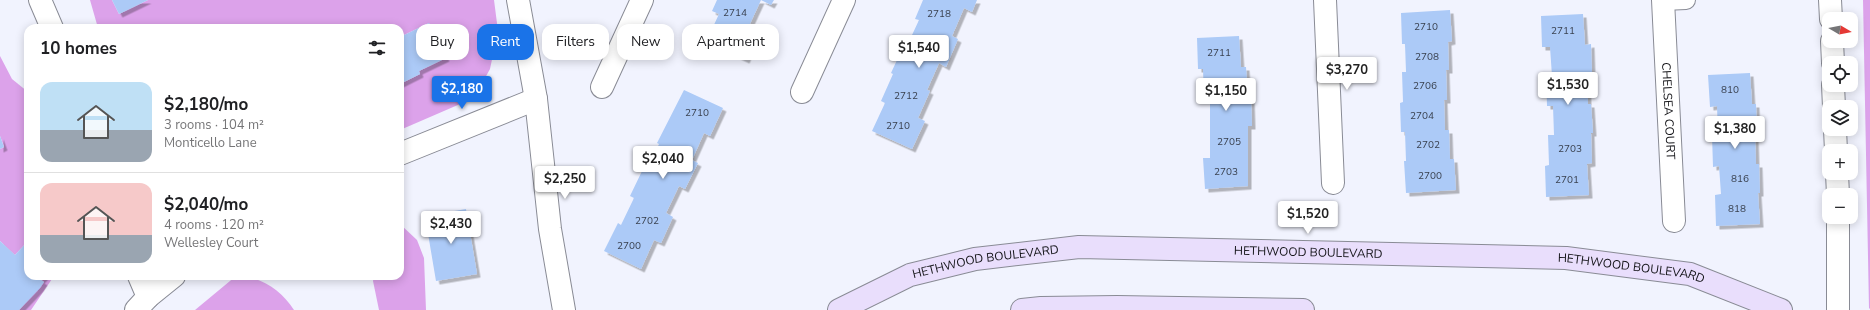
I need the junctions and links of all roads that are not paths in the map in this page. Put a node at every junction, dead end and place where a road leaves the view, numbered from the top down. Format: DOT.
graph roads {
  1 [pos="40,0"];
  2 [pos="518,0"];
  3 [pos="642,0"];
  4 [pos="844,0"];
  5 [pos="1325,0"];
  6 [pos="1663,0"];
  7 [pos="1686,0"];
  8 [pos="1830,0"];
  9 [pos="1831,12"];
  10 [pos="50,24"];
  11 [pos="602,87"];
  12 [pos="802,92"];
  13 [pos="536,99"];
  14 [pos="404,152"];
  15 [pos="1334,183"];
  16 [pos="1674,221"];
  17 [pos="1838,224"];
  18 [pos="139,280"];
  19 [pos="169,280"];
  20 [pos="142,304"];
  21 [pos="564,310"];
  22 [pos="839,310"];
  23 [pos="1022,310"];
  24 [pos="1303,310"];
  25 [pos="1781,310"];
  26 [pos="1838,310"];
  1 -- 10 [label="street"];
  2 -- 13 [label="street"];
  3 -- 11 [label="street"];
  4 -- 12 [label="street"];
  5 -- 15 [label="street"];
  6 -- 7 [label="lane, CHELSEA COURT"];
  6 -- 16 [label="street, CHELSEA COURT"];
  8 -- 9 [label="street"];
  13 -- 14 [label="street"];
  13 -- 21 [label="street"];
  17 -- 26 [label="street"];
  18 -- 20 [label="street"];
  19 -- 20 [label="street"];
  22 -- 25 [label="street, HETHWOOD BOULEVARD"];
  23 -- 24 [label="street"];
}
